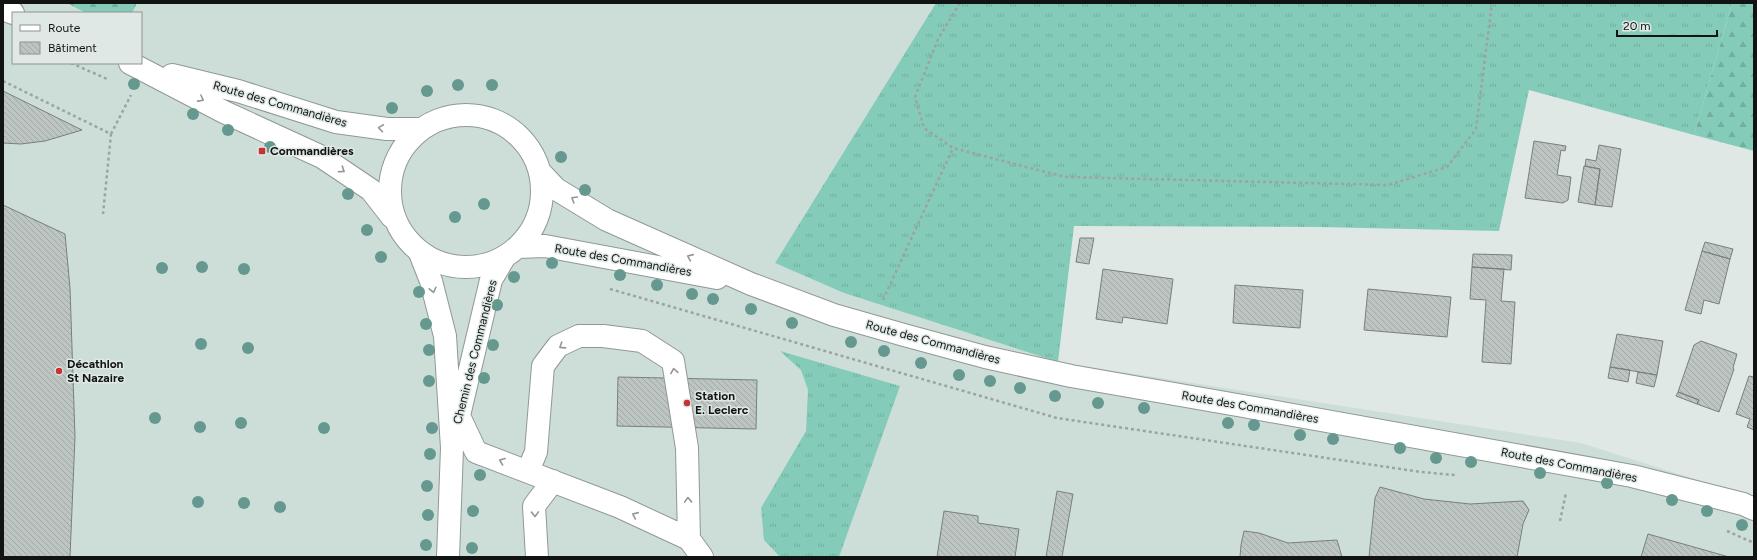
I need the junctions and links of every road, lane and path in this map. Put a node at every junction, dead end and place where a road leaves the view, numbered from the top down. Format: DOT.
graph roads {
  1 [pos="960,3"];
  2 [pos="1492,3"];
  3 [pos="73,64"];
  4 [pos="136,65"];
  5 [pos="3,81"];
  6 [pos="112,82"];
  7 [pos="133,91"];
  8 [pos="420,129"];
  9 [pos="111,134"];
  10 [pos="953,148"];
  11 [pos="540,172"];
  12 [pos="104,214"];
  13 [pos="394,219"];
  14 [pos="511,252"];
  15 [pos="420,253"];
  16 [pos="752,284"];
  17 [pos="871,326"];
  18 [pos="459,416"];
  19 [pos="452,448"];
  20 [pos="528,472"];
  21 [pos="553,481"];
  22 [pos="1567,486"];
  23 [pos="1754,509"];
  24 [pos="1560,521"];
  25 [pos="689,539"];
  26 [pos="448,557"];
  27 [pos="537,557"];
  28 [pos="702,557"];
  1 -- 10 [label="path"];
  2 -- 10 [label="path"];
  3 -- 6 [label="path"];
  8 -- 4 [label="main road, Route des Commandières, one-way"];
  4 -- 13 [label="main road, Route des Commandières, one-way"];
  5 -- 9 [label="path"];
  7 -- 9 [label="path"];
  8 -- 11 [label="main road, Route des Commandières"];
  8 -- 13 [label="main road, Route des Commandières"];
  9 -- 12 [label="path"];
  10 -- 17 [label="path"];
  11 -- 14 [label="main road, Route des Commandières"];
  16 -- 11 [label="main road, Route des Commandières, one-way"];
  13 -- 15 [label="main road, Route des Commandières"];
  14 -- 15 [label="main road, Route des Commandières"];
  14 -- 16 [label="main road, Route des Commandières"];
  14 -- 18 [label="main road, Chemin des Commandières"];
  15 -- 19 [label="main road, Chemin des Commandières, one-way"];
  16 -- 17 [label="main road, Route des Commandières"];
  17 -- 23 [label="main road, Route des Commandières"];
  18 -- 19 [label="main road, Chemin des Commandières"];
  20 -- 18 [label="main road, one-way"];
  19 -- 26 [label="main road, Chemin des Commandières"];
  20 -- 21 [label="main road"];
  25 -- 20 [label="main road, one-way"];
  25 -- 21 [label="main road, one-way"];
  21 -- 27 [label="main road, one-way"];
  22 -- 24 [label="path"];
  25 -- 28 [label="main road"];
}
